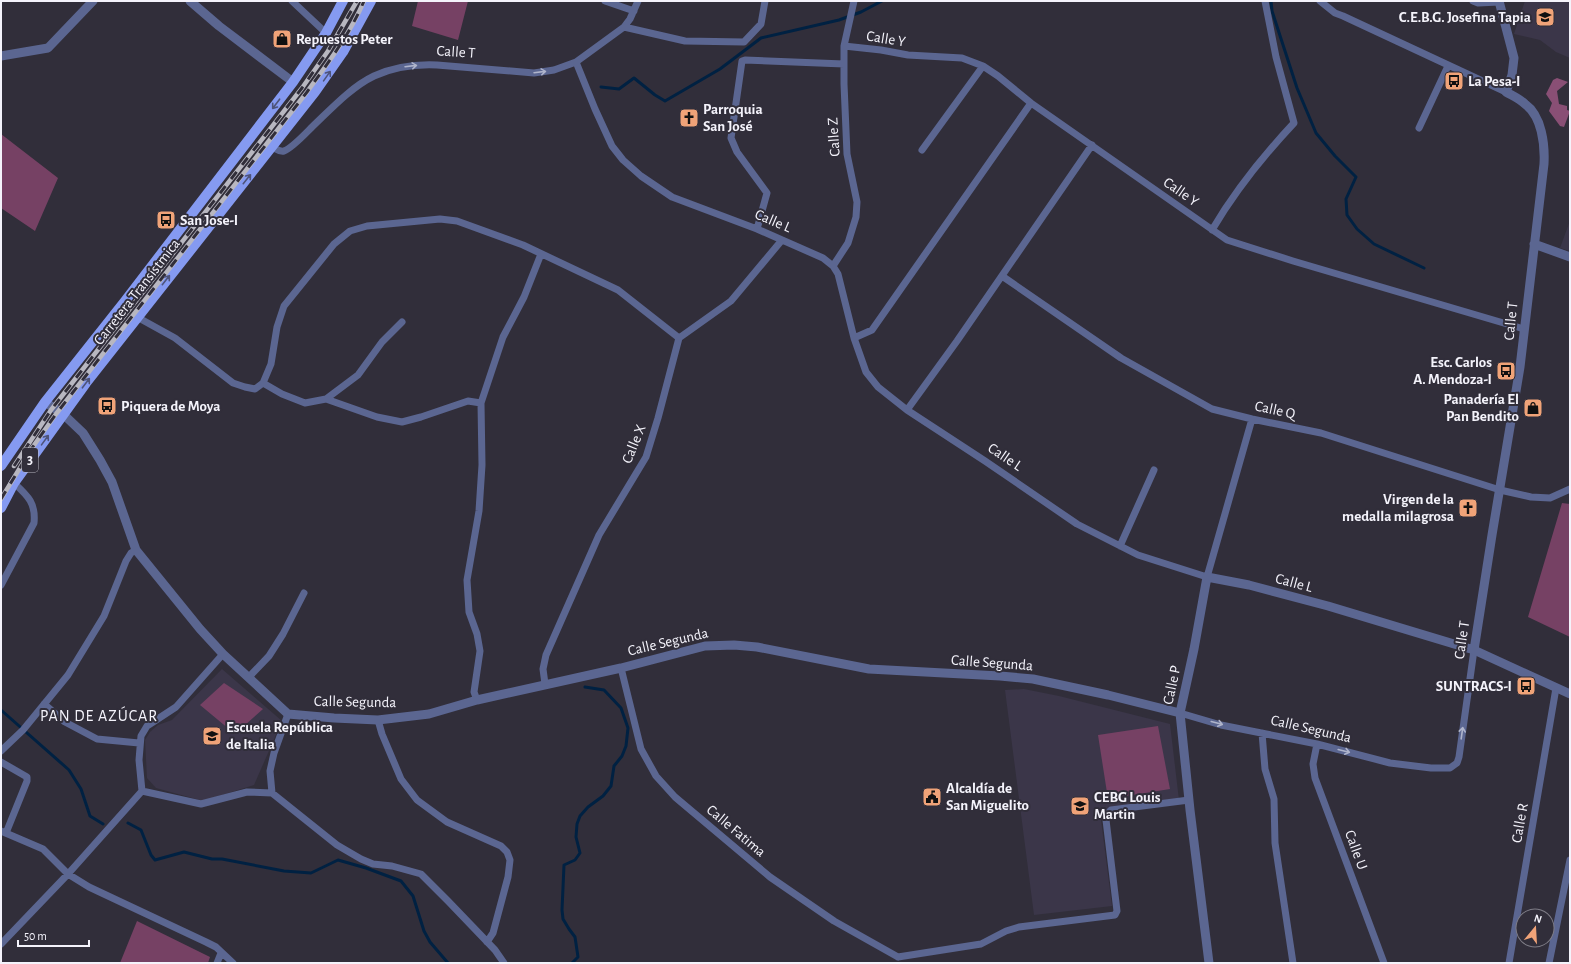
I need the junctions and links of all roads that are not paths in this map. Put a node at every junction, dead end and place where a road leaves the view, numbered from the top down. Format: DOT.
graph roads {
  1 [pos="93,1"];
  2 [pos="292,1"];
  3 [pos="343,1"];
  4 [pos="371,1"];
  5 [pos="605,1"];
  6 [pos="638,1"];
  7 [pos="765,1"];
  8 [pos="854,1"];
  9 [pos="1265,1"];
  10 [pos="1320,1"];
  11 [pos="1474,1"];
  12 [pos="194,2"];
  13 [pos="1499,2"];
  14 [pos="634,11"];
  15 [pos="624,27"];
  16 [pos="326,34"];
  17 [pos="844,46"];
  18 [pos="1,56"];
  19 [pos="576,62"];
  20 [pos="844,64"];
  21 [pos="983,66"];
  22 [pos="1448,66"];
  23 [pos="293,82"];
  24 [pos="1506,92"];
  25 [pos="1031,103"];
  26 [pos="1419,128"];
  27 [pos="1092,146"];
  28 [pos="272,147"];
  29 [pos="922,150"];
  30 [pos="757,229"];
  31 [pos="1212,230"];
  32 [pos="782,240"];
  33 [pos="1534,244"];
  34 [pos="541,254"];
  35 [pos="1570,257"];
  36 [pos="833,266"];
  37 [pos="1002,276"];
  38 [pos="137,317"];
  39 [pos="402,322"];
  40 [pos="1524,329"];
  41 [pos="679,338"];
  42 [pos="854,338"];
  43 [pos="263,383"];
  44 [pos="326,399"];
  45 [pos="45,402"];
  46 [pos="481,403"];
  47 [pos="907,410"];
  48 [pos="63,414"];
  49 [pos="1252,419"];
  50 [pos="1,466"];
  51 [pos="1154,470"];
  52 [pos="14,483"];
  53 [pos="1570,489"];
  54 [pos="1500,490"];
  55 [pos="1,508"];
  56 [pos="1120,546"];
  57 [pos="136,550"];
  58 [pos="1207,577"];
  59 [pos="1,585"];
  60 [pos="304,593"];
  61 [pos="1474,650"];
  62 [pos="223,654"];
  63 [pos="621,668"];
  64 [pos="249,677"];
  65 [pos="545,684"];
  66 [pos="1556,688"];
  67 [pos="1570,694"];
  68 [pos="477,700"];
  69 [pos="44,704"];
  70 [pos="1180,713"];
  71 [pos="288,714"];
  72 [pos="378,720"];
  73 [pos="1262,733"];
  74 [pos="139,744"];
  75 [pos="1317,744"];
  76 [pos="1,751"];
  77 [pos="1,762"];
  78 [pos="1450,768"];
  79 [pos="142,791"];
  80 [pos="272,793"];
  81 [pos="1189,800"];
  82 [pos="4,832"];
  83 [pos="1570,860"];
  84 [pos="68,874"];
  85 [pos="1567,893"];
  86 [pos="486,942"];
  87 [pos="1,944"];
  88 [pos="221,953"];
  89 [pos="898,960"];
  90 [pos="217,963"];
  91 [pos="233,963"];
  92 [pos="504,963"];
  93 [pos="1209,963"];
  94 [pos="1292,963"];
  95 [pos="1384,963"];
  96 [pos="1509,963"];
  97 [pos="1549,963"];
  1 -- 18 [label="street"];
  2 -- 16 [label="street"];
  3 -- 16 [label="main road, Carretera Transístmica / 3"];
  28 -- 4 [label="main road, Carretera Transístmica / 3, one-way"];
  5 -- 14 [label="street"];
  6 -- 14 [label="street, Calle T"];
  7 -- 15 [label="street"];
  8 -- 17 [label="street, Calle Z"];
  9 -- 31 [label="street"];
  10 -- 22 [label="street, Calle T"];
  11 -- 13 [label="street"];
  12 -- 23 [label="street"];
  13 -- 24 [label="street"];
  14 -- 15 [label="street, Calle T"];
  15 -- 19 [label="street, Calle T"];
  16 -- 23 [label="main road, Carretera Transístmica / 3"];
  17 -- 20 [label="street, Calle Z"];
  17 -- 21 [label="street, Calle Y"];
  28 -- 19 [label="street, Calle T, one-way"];
  19 -- 30 [label="street, Calle L"];
  20 -- 30 [label="street"];
  20 -- 36 [label="street, Calle Z"];
  21 -- 25 [label="street, Calle Y"];
  21 -- 29 [label="street"];
  22 -- 24 [label="street, Calle T"];
  22 -- 26 [label="street"];
  23 -- 45 [label="main road, Carretera Transístmica / 3, one-way"];
  24 -- 33 [label="street, Calle T"];
  25 -- 27 [label="street, Calle Y"];
  25 -- 42 [label="street"];
  27 -- 31 [label="street, Calle Y"];
  27 -- 37 [label="street"];
  38 -- 28 [label="main road, Carretera Transístmica / 3, one-way"];
  30 -- 32 [label="street, Calle L"];
  31 -- 40 [label="street, Calle Y"];
  32 -- 36 [label="street, Calle L"];
  32 -- 41 [label="street"];
  33 -- 35 [label="street"];
  33 -- 40 [label="street, Calle T"];
  34 -- 41 [label="street"];
  34 -- 43 [label="street"];
  34 -- 46 [label="street"];
  36 -- 42 [label="street, Calle L"];
  37 -- 47 [label="street"];
  37 -- 49 [label="street, Calle Q"];
  38 -- 43 [label="street"];
  48 -- 38 [label="main road, Carretera Transístmica / 3, one-way"];
  39 -- 44 [label="street"];
  40 -- 54 [label="street, Calle T"];
  41 -- 65 [label="street, Calle X"];
  42 -- 47 [label="street, Calle L"];
  43 -- 44 [label="street"];
  44 -- 46 [label="street"];
  45 -- 48 [label="street"];
  45 -- 50 [label="main road, Carretera Transístmica / 3"];
  46 -- 68 [label="street"];
  47 -- 56 [label="street, Calle L"];
  52 -- 48 [label="main road, Carretera Transístmica / 3, one-way"];
  48 -- 57 [label="street"];
  49 -- 54 [label="street, Calle Q"];
  49 -- 58 [label="street, Calle P"];
  51 -- 56 [label="street"];
  52 -- 55 [label="main road, Carretera Transístmica / 3"];
  52 -- 59 [label="street"];
  53 -- 54 [label="street, Calle Q"];
  54 -- 61 [label="street, Calle T"];
  56 -- 58 [label="street, Calle L"];
  57 -- 62 [label="street"];
  57 -- 69 [label="street"];
  58 -- 61 [label="street, Calle L"];
  58 -- 70 [label="street, Calle P"];
  60 -- 64 [label="street"];
  61 -- 66 [label="street, Calle L"];
  78 -- 61 [label="street, Calle T, one-way"];
  62 -- 64 [label="street"];
  62 -- 74 [label="street"];
  63 -- 65 [label="street, Calle Segunda"];
  63 -- 70 [label="street, Calle Segunda"];
  63 -- 89 [label="street, Calle Fatima"];
  64 -- 71 [label="street"];
  65 -- 68 [label="street, Calle Segunda"];
  66 -- 67 [label="street, Calle L"];
  66 -- 96 [label="street, Calle R"];
  68 -- 72 [label="street, Calle Segunda"];
  69 -- 74 [label="street"];
  69 -- 76 [label="street"];
  70 -- 73 [label="street, Calle Segunda, one-way"];
  70 -- 81 [label="street, Calle P"];
  71 -- 72 [label="street, Calle Segunda"];
  71 -- 80 [label="street"];
  72 -- 86 [label="street"];
  73 -- 75 [label="street, Calle Segunda"];
  73 -- 94 [label="street"];
  74 -- 79 [label="street"];
  75 -- 78 [label="street, Calle Segunda, one-way"];
  75 -- 95 [label="street, Calle U"];
  77 -- 82 [label="street"];
  79 -- 80 [label="street"];
  79 -- 84 [label="street"];
  80 -- 86 [label="street"];
  81 -- 89 [label="street"];
  81 -- 93 [label="street, Calle P"];
  82 -- 84 [label="street"];
  83 -- 85 [label="street"];
  84 -- 87 [label="street"];
  84 -- 88 [label="street"];
  85 -- 97 [label="street"];
  86 -- 92 [label="street"];
  88 -- 90 [label="street"];
  88 -- 91 [label="street"];
}
